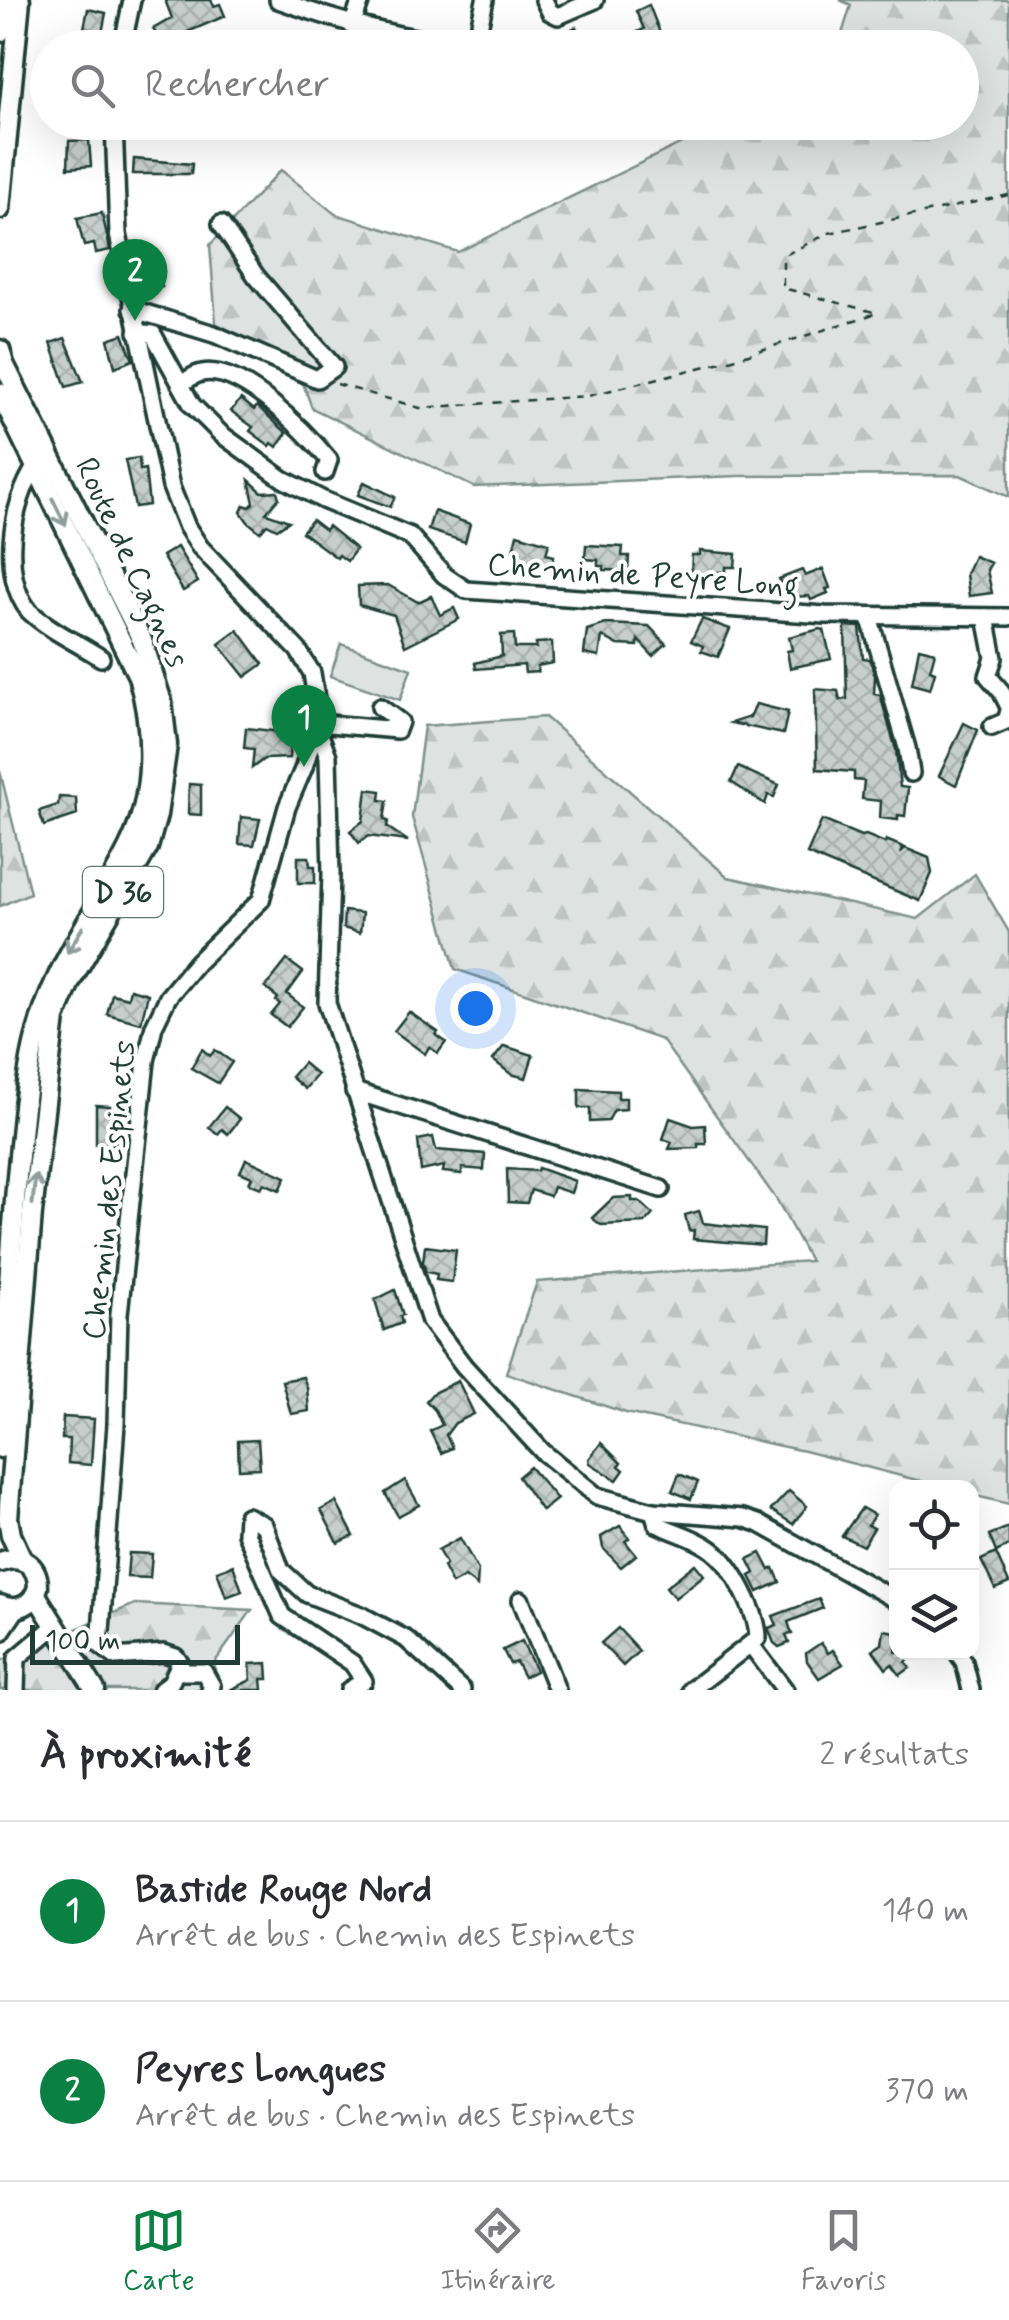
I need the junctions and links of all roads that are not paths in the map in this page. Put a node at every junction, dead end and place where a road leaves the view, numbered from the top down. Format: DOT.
graph roads {
  1 [pos="3,0"];
  2 [pos="20,0"];
  3 [pos="132,0"];
  4 [pos="278,0"];
  5 [pos="362,0"];
  6 [pos="485,0"];
  7 [pos="544,0"];
  8 [pos="595,0"];
  9 [pos="352,26"];
  10 [pos="126,30"];
  11 [pos="370,30"];
  12 [pos="479,30"];
  13 [pos="0,32"];
  14 [pos="115,140"];
  15 [pos="0,209"];
  16 [pos="221,224"];
  17 [pos="132,309"];
  18 [pos="136,332"];
  19 [pos="0,350"];
  20 [pos="181,384"];
  21 [pos="0,393"];
  22 [pos="36,466"];
  23 [pos="325,472"];
  24 [pos="870,616"];
  25 [pos="986,616"];
  26 [pos="1009,617"];
  27 [pos="101,658"];
  28 [pos="380,707"];
  29 [pos="1009,709"];
  30 [pos="318,725"];
  31 [pos="992,727"];
  32 [pos="911,773"];
  33 [pos="354,1091"];
  34 [pos="661,1189"];
  35 [pos="0,1448"];
  36 [pos="653,1511"];
  37 [pos="23,1560"];
  38 [pos="0,1562"];
  39 [pos="889,1596"];
  40 [pos="521,1600"];
  41 [pos="19,1604"];
  42 [pos="55,1621"];
  43 [pos="0,1631"];
  44 [pos="752,1644"];
  45 [pos="180,1662"];
  46 [pos="16,1690"];
  47 [pos="94,1690"];
  48 [pos="160,1690"];
  49 [pos="210,1690"];
  50 [pos="348,1690"];
  51 [pos="462,1690"];
  52 [pos="557,1690"];
  53 [pos="691,1690"];
  54 [pos="786,1690"];
  1 -- 13 [label="main road"];
  2 -- 15 [label="main road"];
  3 -- 10 [label="street"];
  4 -- 9 [label="street"];
  5 -- 9 [label="street"];
  6 -- 12 [label="street"];
  7 -- 8 [label="street"];
  9 -- 11 [label="street"];
  14 -- 17 [label="street, Chemin des Espinets"];
  16 -- 17 [label="street"];
  17 -- 18 [label="street, Chemin des Espinets"];
  18 -- 20 [label="street, Chemin de Peyre Long"];
  18 -- 30 [label="street, Chemin des Espinets"];
  37 -- 19 [label="main road, Route de Cagnes / D 36, one-way"];
  20 -- 23 [label="street"];
  20 -- 24 [label="street, Chemin de Peyre Long"];
  21 -- 22 [label="main road, Route de Cagnes / D 36"];
  22 -- 27 [label="street"];
  22 -- 35 [label="main road, Route de Cagnes / D 36, one-way"];
  24 -- 25 [label="street, Chemin de Peyre Long"];
  24 -- 32 [label="street"];
  25 -- 26 [label="street, Chemin de Peyre Long"];
  25 -- 29 [label="street"];
  28 -- 30 [label="street"];
  29 -- 31 [label="street"];
  30 -- 33 [label="street"];
  30 -- 45 [label="street, Chemin des Espinets"];
  33 -- 34 [label="street"];
  33 -- 36 [label="street"];
  36 -- 39 [label="street"];
  36 -- 44 [label="street"];
  37 -- 38 [label="main road"];
  37 -- 41 [label="main road, Route de Cagnes"];
  40 -- 52 [label="street"];
  41 -- 42 [label="main road, Route de Cagnes"];
  41 -- 43 [label="main road"];
  42 -- 46 [label="street"];
  42 -- 47 [label="main road, Route de Cagnes"];
  44 -- 53 [label="street"];
  44 -- 54 [label="street"];
  45 -- 48 [label="street"];
  45 -- 49 [label="street"];
  50 -- 51 [label="street"];
}
